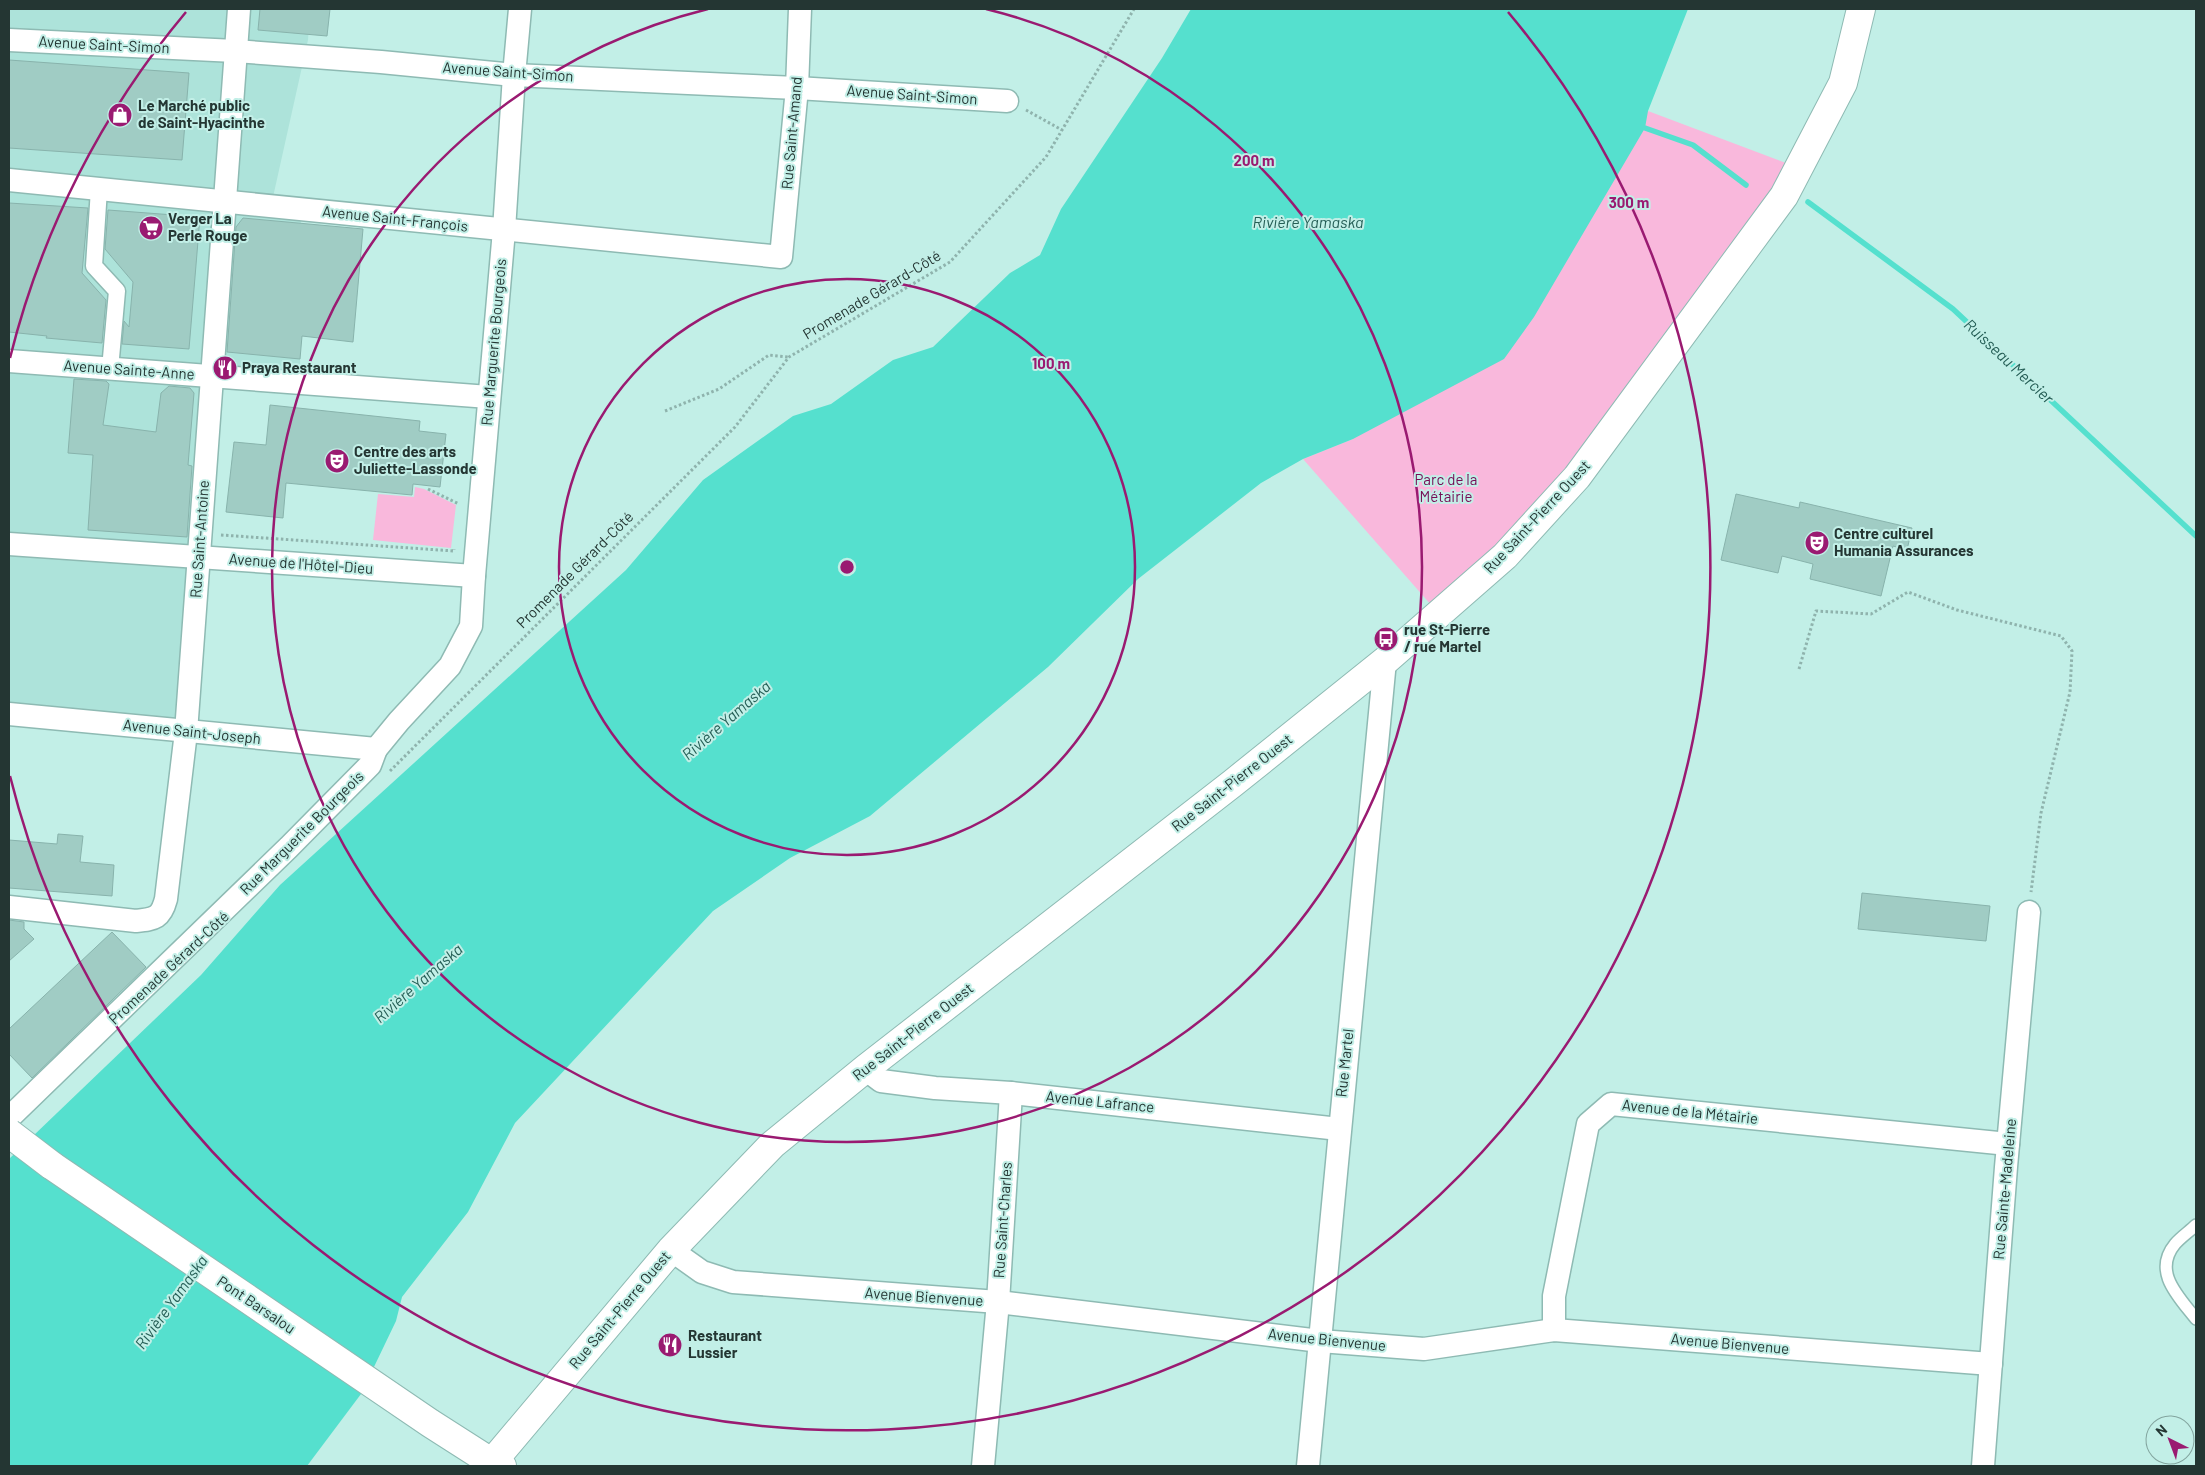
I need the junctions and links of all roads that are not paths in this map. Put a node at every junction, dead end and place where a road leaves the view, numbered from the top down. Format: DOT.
graph roads {
  1 [pos="239,9"];
  2 [pos="520,9"];
  3 [pos="800,9"];
  4 [pos="1861,9"];
  5 [pos="9,40"];
  6 [pos="236,51"];
  7 [pos="514,75"];
  8 [pos="797,88"];
  9 [pos="1007,101"];
  10 [pos="9,180"];
  11 [pos="99,189"];
  12 [pos="225,202"];
  13 [pos="504,230"];
  14 [pos="781,257"];
  15 [pos="9,361"];
  16 [pos="110,369"];
  17 [pos="212,377"];
  18 [pos="490,397"];
  19 [pos="9,544"];
  20 [pos="199,556"];
  21 [pos="474,576"];
  22 [pos="1385,660"];
  23 [pos="9,714"];
  24 [pos="186,732"];
  25 [pos="376,749"];
  26 [pos="9,907"];
  27 [pos="2029,912"];
  28 [pos="865,1070"];
  29 [pos="1011,1093"];
  30 [pos="9,1118"];
  31 [pos="1339,1128"];
  32 [pos="9,1133"];
  33 [pos="2008,1144"];
  34 [pos="2196,1226"];
  35 [pos="671,1250"];
  36 [pos="998,1302"];
  37 [pos="2196,1319"];
  38 [pos="1554,1330"];
  39 [pos="1320,1341"];
  40 [pos="1991,1364"];
  41 [pos="494,1465"];
  42 [pos="983,1466"];
  43 [pos="1308,1466"];
  44 [pos="1983,1466"];
  1 -- 6 [label="street, Rue Saint-Antoine"];
  2 -- 7 [label="street, Rue Marguerite Bourgeois"];
  3 -- 8 [label="street, Rue Saint-Amand"];
  4 -- 22 [label="street, Rue Saint-Pierre Ouest"];
  5 -- 6 [label="street, Avenue Saint-Simon"];
  6 -- 7 [label="street, Avenue Saint-Simon"];
  6 -- 12 [label="street, Rue Saint-Antoine"];
  7 -- 8 [label="street, Avenue Saint-Simon"];
  7 -- 13 [label="street, Rue Marguerite Bourgeois"];
  8 -- 9 [label="street, Avenue Saint-Simon"];
  8 -- 14 [label="street, Rue Saint-Amand"];
  10 -- 11 [label="street, Avenue Saint-François"];
  11 -- 12 [label="street, Avenue Saint-François"];
  11 -- 16 [label="street"];
  12 -- 13 [label="street, Avenue Saint-François"];
  12 -- 17 [label="street, Rue Saint-Antoine"];
  13 -- 14 [label="street, Avenue Saint-François"];
  13 -- 18 [label="street, Rue Marguerite Bourgeois"];
  15 -- 16 [label="street, Avenue Sainte-Anne"];
  16 -- 17 [label="street, Avenue Sainte-Anne"];
  17 -- 18 [label="street, Avenue Sainte-Anne"];
  17 -- 20 [label="street, Rue Saint-Antoine"];
  18 -- 21 [label="street, Rue Marguerite Bourgeois"];
  19 -- 20 [label="street, Avenue de l'Hôtel-Dieu"];
  20 -- 21 [label="street, Avenue de l'Hôtel-Dieu"];
  20 -- 24 [label="street, Rue Saint-Antoine"];
  21 -- 25 [label="street, Rue Marguerite Bourgeois"];
  22 -- 28 [label="street, Rue Saint-Pierre Ouest"];
  22 -- 31 [label="street, Rue Martel"];
  23 -- 24 [label="street, Avenue Saint-Joseph"];
  24 -- 25 [label="street, Avenue Saint-Joseph"];
  24 -- 26 [label="street, Rue Saint-Antoine"];
  25 -- 30 [label="street, Rue Marguerite Bourgeois"];
  27 -- 33 [label="street, Rue Sainte-Madeleine"];
  28 -- 29 [label="street, Avenue Lafrance"];
  28 -- 35 [label="street, Rue Saint-Pierre Ouest"];
  29 -- 31 [label="street, Avenue Lafrance"];
  29 -- 36 [label="street, Rue Saint-Charles"];
  31 -- 39 [label="street, Rue Martel"];
  32 -- 41 [label="street, Pont Barsalou, bridge"];
  33 -- 38 [label="street, Avenue de la Métairie"];
  33 -- 40 [label="street, Rue Sainte-Madeleine"];
  34 -- 37 [label="lane"];
  35 -- 36 [label="street, Avenue Bienvenue"];
  35 -- 41 [label="street, Rue Saint-Pierre Ouest"];
  36 -- 39 [label="street, Avenue Bienvenue"];
  36 -- 42 [label="street, Rue Saint-Charles"];
  38 -- 39 [label="street, Avenue Bienvenue"];
  38 -- 40 [label="street, Avenue Bienvenue"];
  39 -- 43 [label="street, Rue Martel"];
  40 -- 44 [label="street, Rue Sainte-Madeleine"];
}
